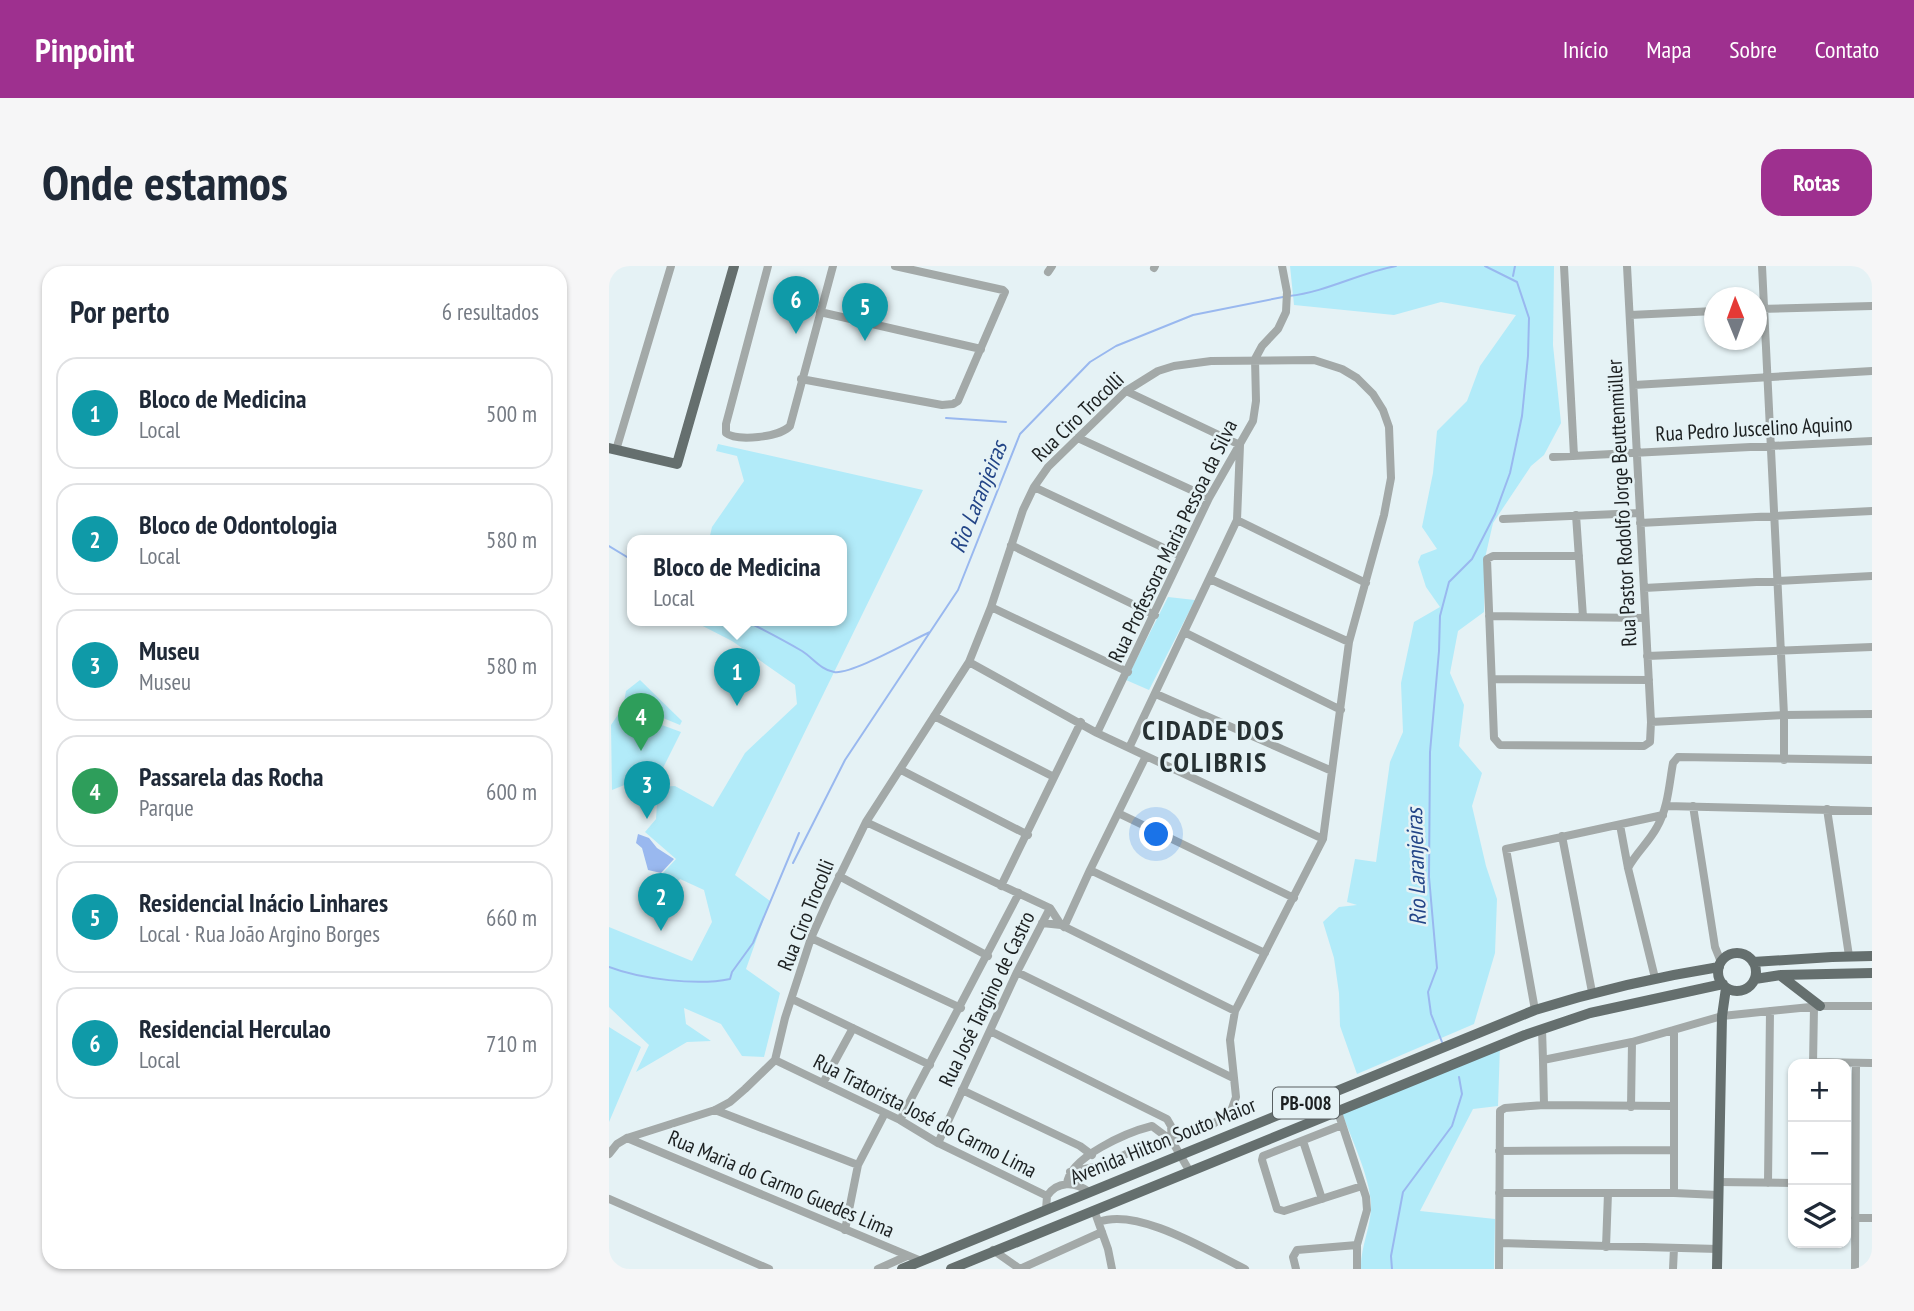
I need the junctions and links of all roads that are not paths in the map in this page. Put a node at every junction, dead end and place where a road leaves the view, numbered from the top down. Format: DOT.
graph roads {
  1 [pos="671,266"];
  2 [pos="734,266"];
  3 [pos="768,266"];
  4 [pos="833,266"];
  5 [pos="895,266"];
  6 [pos="1282,266"];
  7 [pos="1564,266"];
  8 [pos="1627,266"];
  9 [pos="1762,266"];
  10 [pos="1761,287"];
  11 [pos="1872,306"];
  12 [pos="1767,309"];
  13 [pos="1704,311"];
  14 [pos="820,312"];
  15 [pos="1630,315"];
  16 [pos="981,349"];
  17 [pos="1763,350"];
  18 [pos="1255,359"];
  19 [pos="1872,371"];
  20 [pos="801,379"];
  21 [pos="1766,379"];
  22 [pos="1635,384"];
  23 [pos="1126,391"];
  24 [pos="1078,438"];
  25 [pos="1872,440"];
  26 [pos="1240,445"];
  27 [pos="1770,446"];
  28 [pos="613,449"];
  29 [pos="1637,453"];
  30 [pos="1574,456"];
  31 [pos="1553,457"];
  32 [pos="1034,487"];
  33 [pos="1209,498"];
  34 [pos="1872,511"];
  35 [pos="1640,513"];
  36 [pos="1576,515"];
  37 [pos="1773,516"];
  38 [pos="1503,519"];
  39 [pos="1237,520"];
  40 [pos="1640,523"];
  41 [pos="1011,545"];
  42 [pos="1181,556"];
  43 [pos="1579,556"];
  44 [pos="1872,576"];
  45 [pos="1210,579"];
  46 [pos="1777,581"];
  47 [pos="1366,583"];
  48 [pos="1644,588"];
  49 [pos="991,607"];
  50 [pos="1155,615"];
  51 [pos="1489,616"];
  52 [pos="1583,617"];
  53 [pos="1645,618"];
  54 [pos="1184,632"];
  55 [pos="1349,642"];
  56 [pos="1872,647"];
  57 [pos="1780,652"];
  58 [pos="1647,656"];
  59 [pos="969,662"];
  60 [pos="1128,672"];
  61 [pos="1492,679"];
  62 [pos="1649,680"];
  63 [pos="1156,694"];
  64 [pos="1341,710"];
  65 [pos="1872,714"];
  66 [pos="1784,715"];
  67 [pos="934,716"];
  68 [pos="1081,722"];
  69 [pos="1651,722"];
  70 [pos="1097,733"];
  71 [pos="1129,748"];
  72 [pos="1146,756"];
  73 [pos="1784,760"];
  74 [pos="1872,760"];
  75 [pos="901,770"];
  76 [pos="1332,771"];
  77 [pos="1054,777"];
  78 [pos="1666,806"];
  79 [pos="1693,806"];
  80 [pos="1827,809"];
  81 [pos="1872,811"];
  82 [pos="1118,813"];
  83 [pos="1663,815"];
  84 [pos="866,822"];
  85 [pos="1620,825"];
  86 [pos="1028,835"];
  87 [pos="1562,836"];
  88 [pos="1323,839"];
  89 [pos="1628,868"];
  90 [pos="1090,870"];
  91 [pos="839,876"];
  92 [pos="1001,886"];
  93 [pos="1019,893"];
  94 [pos="1294,898"];
  95 [pos="1050,908"];
  96 [pos="1042,923"];
  97 [pos="1063,926"];
  98 [pos="811,938"];
  99 [pos="1265,953"];
  100 [pos="988,956"];
  101 [pos="1849,956"];
  102 [pos="1872,956"];
  103 [pos="1753,962"];
  104 [pos="1720,965"];
  105 [pos="1017,972"];
  106 [pos="1872,973"];
  107 [pos="1780,975"];
  108 [pos="1655,978"];
  109 [pos="1755,979"];
  110 [pos="1724,986"];
  111 [pos="1741,991"];
  112 [pos="1592,992"];
  113 [pos="792,999"];
  114 [pos="1817,1006"];
  115 [pos="1872,1006"];
  116 [pos="961,1008"];
  117 [pos="1535,1010"];
  118 [pos="1234,1011"];
  119 [pos="1770,1011"];
  120 [pos="1722,1016"];
  121 [pos="853,1028"];
  122 [pos="1542,1029"];
  123 [pos="1674,1030"];
  124 [pos="990,1031"];
  125 [pos="1632,1042"];
  126 [pos="1813,1059"];
  127 [pos="775,1060"];
  128 [pos="1543,1060"];
  129 [pos="1851,1063"];
  130 [pos="1856,1063"];
  131 [pos="1872,1063"];
  132 [pos="930,1065"];
  133 [pos="1233,1078"];
  134 [pos="824,1083"];
  135 [pos="962,1090"];
  136 [pos="1544,1105"];
  137 [pos="1673,1106"];
  138 [pos="1631,1107"];
  139 [pos="715,1110"];
  140 [pos="1338,1112"];
  141 [pos="885,1113"];
  142 [pos="900,1120"];
  143 [pos="1342,1125"];
  144 [pos="627,1138"];
  145 [pos="1172,1141"];
  146 [pos="1303,1141"];
  147 [pos="938,1143"];
  148 [pos="1673,1150"];
  149 [pos="1499,1152"];
  150 [pos="609,1154"];
  151 [pos="1181,1154"];
  152 [pos="1092,1155"];
  153 [pos="1851,1164"];
  154 [pos="858,1165"];
  155 [pos="1070,1172"];
  156 [pos="1190,1172"];
  157 [pos="1718,1182"];
  158 [pos="1768,1183"];
  159 [pos="1788,1183"];
  160 [pos="1067,1184"];
  161 [pos="1850,1185"];
  162 [pos="1362,1186"];
  163 [pos="1089,1192"];
  164 [pos="1499,1193"];
  165 [pos="1608,1193"];
  166 [pos="1674,1193"];
  167 [pos="1719,1195"];
  168 [pos="1047,1196"];
  169 [pos="609,1199"];
  170 [pos="1322,1199"];
  171 [pos="1046,1210"];
  172 [pos="1094,1210"];
  173 [pos="1855,1218"];
  174 [pos="1872,1218"];
  175 [pos="1099,1222"];
  176 [pos="1011,1225"];
  177 [pos="845,1230"];
  178 [pos="1102,1232"];
  179 [pos="981,1237"];
  180 [pos="1500,1244"];
  181 [pos="1357,1245"];
  182 [pos="1005,1246"];
  183 [pos="1606,1247"];
  184 [pos="1674,1248"];
  185 [pos="1718,1249"];
  186 [pos="993,1250"];
  187 [pos="907,1256"];
  188 [pos="978,1257"];
  189 [pos="922,1261"];
  190 [pos="769,1269"];
  191 [pos="878,1269"];
  192 [pos="902,1269"];
  193 [pos="951,1269"];
  194 [pos="1020,1269"];
  195 [pos="1112,1269"];
  196 [pos="1245,1269"];
  197 [pos="1296,1269"];
  198 [pos="1357,1269"];
  199 [pos="1499,1269"];
  200 [pos="1673,1269"];
  201 [pos="1717,1269"];
  202 [pos="1855,1269"];
  1 -- 28 [label="street"];
  2 -- 28 [label="main road"];
  3 -- 20 [label="street"];
  4 -- 14 [label="street"];
  5 -- 16 [label="street"];
  6 -- 18 [label="street"];
  7 -- 30 [label="street"];
  8 -- 15 [label="street, Rua Pastor Rodolfo Jorge Beuttenmüller"];
  9 -- 10 [label="street"];
  11 -- 12 [label="street"];
  13 -- 15 [label="street"];
  14 -- 16 [label="street"];
  14 -- 20 [label="street"];
  15 -- 22 [label="street, Rua Pastor Rodolfo Jorge Beuttenmüller"];
  16 -- 20 [label="street"];
  17 -- 21 [label="street"];
  18 -- 23 [label="street, Rua Ciro Trocolli"];
  18 -- 26 [label="street, Rua Professora Maria Pessoa da Silva"];
  18 -- 47 [label="street, Rua Ciro Trocolli"];
  19 -- 21 [label="street"];
  21 -- 22 [label="street"];
  21 -- 27 [label="street"];
  22 -- 29 [label="street, Rua Pastor Rodolfo Jorge Beuttenmüller"];
  23 -- 24 [label="street, Rua Ciro Trocolli"];
  23 -- 26 [label="street"];
  24 -- 32 [label="street, Rua Ciro Trocolli"];
  24 -- 33 [label="street"];
  25 -- 27 [label="street, Rua Pedro Juscelino Aquino"];
  26 -- 33 [label="street, Rua Professora Maria Pessoa da Silva"];
  26 -- 39 [label="street"];
  27 -- 29 [label="street, Rua Pedro Juscelino Aquino"];
  27 -- 37 [label="street"];
  29 -- 30 [label="street, Rua Pedro Juscelino Aquino"];
  29 -- 35 [label="street, Rua Pastor Rodolfo Jorge Beuttenmüller"];
  30 -- 31 [label="street, Rua Pedro Juscelino Aquino"];
  32 -- 41 [label="street, Rua Ciro Trocolli"];
  32 -- 42 [label="street"];
  33 -- 42 [label="street, Rua Professora Maria Pessoa da Silva"];
  34 -- 37 [label="street"];
  35 -- 36 [label="street"];
  35 -- 40 [label="street, Rua Pastor Rodolfo Jorge Beuttenmüller"];
  36 -- 38 [label="street"];
  36 -- 43 [label="street"];
  37 -- 40 [label="street"];
  37 -- 46 [label="street"];
  39 -- 45 [label="street"];
  39 -- 47 [label="street"];
  40 -- 48 [label="street, Rua Pastor Rodolfo Jorge Beuttenmüller"];
  41 -- 49 [label="street, Rua Ciro Trocolli"];
  41 -- 50 [label="street"];
  42 -- 50 [label="street, Rua Professora Maria Pessoa da Silva"];
  43 -- 51 [label="street"];
  43 -- 52 [label="street"];
  44 -- 46 [label="street"];
  45 -- 54 [label="street"];
  45 -- 55 [label="street"];
  46 -- 48 [label="street"];
  46 -- 57 [label="street"];
  47 -- 55 [label="street, Rua Ciro Trocolli"];
  48 -- 53 [label="street, Rua Pastor Rodolfo Jorge Beuttenmüller"];
  49 -- 59 [label="street, Rua Ciro Trocolli"];
  49 -- 60 [label="street"];
  50 -- 60 [label="street, Rua Professora Maria Pessoa da Silva"];
  51 -- 52 [label="street"];
  51 -- 61 [label="street"];
  52 -- 53 [label="street"];
  53 -- 58 [label="street, Rua Pastor Rodolfo Jorge Beuttenmüller"];
  54 -- 63 [label="street"];
  54 -- 64 [label="street"];
  55 -- 64 [label="street, Rua Ciro Trocolli"];
  56 -- 57 [label="street"];
  57 -- 58 [label="street"];
  57 -- 66 [label="street"];
  58 -- 62 [label="street, Rua Pastor Rodolfo Jorge Beuttenmüller"];
  59 -- 67 [label="street, Rua Ciro Trocolli"];
  59 -- 68 [label="street"];
  60 -- 70 [label="street, Rua Professora Maria Pessoa da Silva"];
  61 -- 62 [label="street"];
  61 -- 69 [label="street, Rua Pastor Rodolfo Jorge Beuttenmüller"];
  62 -- 69 [label="street, Rua Pastor Rodolfo Jorge Beuttenmüller"];
  63 -- 71 [label="street"];
  63 -- 76 [label="street"];
  64 -- 76 [label="street, Rua Ciro Trocolli"];
  65 -- 66 [label="street"];
  66 -- 69 [label="street"];
  66 -- 73 [label="street"];
  67 -- 75 [label="street, Rua Ciro Trocolli"];
  67 -- 77 [label="street"];
  68 -- 70 [label="street"];
  68 -- 77 [label="street"];
  70 -- 71 [label="street"];
  71 -- 72 [label="street"];
  72 -- 82 [label="street, Rua José Targino de Castro"];
  72 -- 88 [label="street"];
  73 -- 74 [label="street"];
  73 -- 78 [label="street"];
  75 -- 84 [label="street, Rua Ciro Trocolli"];
  75 -- 86 [label="street"];
  76 -- 88 [label="street, Rua Ciro Trocolli"];
  77 -- 86 [label="street"];
  78 -- 79 [label="street"];
  78 -- 83 [label="street"];
  79 -- 80 [label="street"];
  79 -- 104 [label="street"];
  80 -- 81 [label="street"];
  80 -- 101 [label="street"];
  82 -- 90 [label="street, Rua José Targino de Castro"];
  82 -- 94 [label="street"];
  83 -- 85 [label="street"];
  83 -- 89 [label="street"];
  84 -- 91 [label="street, Rua Ciro Trocolli"];
  84 -- 92 [label="street"];
  85 -- 87 [label="street"];
  85 -- 89 [label="street"];
  86 -- 92 [label="street"];
  87 -- 112 [label="street"];
  87 -- 117 [label="street"];
  88 -- 94 [label="street, Rua Ciro Trocolli"];
  89 -- 108 [label="street"];
  90 -- 97 [label="street, Rua José Targino de Castro"];
  90 -- 99 [label="street"];
  91 -- 98 [label="street, Rua Ciro Trocolli"];
  91 -- 100 [label="street"];
  92 -- 93 [label="street"];
  93 -- 95 [label="street"];
  93 -- 100 [label="street"];
  94 -- 99 [label="street, Rua Ciro Trocolli"];
  95 -- 96 [label="street, Rua José Targino de Castro"];
  95 -- 97 [label="street"];
  96 -- 97 [label="street"];
  96 -- 105 [label="street, Rua José Targino de Castro"];
  97 -- 118 [label="street"];
  98 -- 113 [label="street, Rua Ciro Trocolli"];
  98 -- 116 [label="street"];
  99 -- 118 [label="street, Rua Ciro Trocolli"];
  100 -- 116 [label="street"];
  101 -- 102 [label="main road"];
  101 -- 103 [label="main road"];
  103 -- 104 [label="main road"];
  103 -- 109 [label="main road"];
  104 -- 108 [label="main road, Avenida Hilton Souto Maior / PB-008"];
  104 -- 110 [label="main road"];
  105 -- 124 [label="street, Rua José Targino de Castro"];
  105 -- 133 [label="street"];
  106 -- 107 [label="main road"];
  107 -- 109 [label="main road"];
  107 -- 114 [label="main road"];
  108 -- 112 [label="main road, Avenida Hilton Souto Maior / PB-008"];
  109 -- 111 [label="main road"];
  110 -- 111 [label="main road"];
  110 -- 120 [label="main road"];
  110 -- 122 [label="main road, Avenida Hilton Souto Maior / PB-008"];
  111 -- 120 [label="main road"];
  112 -- 117 [label="main road, Avenida Hilton Souto Maior / PB-008"];
  113 -- 121 [label="street"];
  113 -- 127 [label="street, Rua Ciro Trocolli"];
  114 -- 115 [label="street"];
  114 -- 119 [label="street"];
  114 -- 126 [label="street"];
  116 -- 132 [label="street"];
  117 -- 151 [label="main road, Avenida Hilton Souto Maior / PB-008"];
  118 -- 133 [label="street, Rua Ciro Trocolli"];
  119 -- 120 [label="street"];
  119 -- 158 [label="street"];
  120 -- 123 [label="street"];
  120 -- 157 [label="main road"];
  121 -- 132 [label="street"];
  121 -- 134 [label="street"];
  122 -- 128 [label="street"];
  122 -- 140 [label="main road, Avenida Hilton Souto Maior / PB-008"];
  123 -- 125 [label="street"];
  123 -- 137 [label="street"];
  124 -- 135 [label="street, Rua José Targino de Castro"];
  124 -- 145 [label="street"];
  125 -- 128 [label="street"];
  125 -- 138 [label="street"];
  127 -- 134 [label="street, Rua Tratorista José do Carmo Lima"];
  127 -- 139 [label="street"];
  128 -- 136 [label="street"];
  129 -- 130 [label="street"];
  130 -- 131 [label="street"];
  130 -- 153 [label="street"];
  132 -- 142 [label="street"];
  133 -- 145 [label="street, Rua Ciro Trocolli"];
  134 -- 141 [label="street, Rua Tratorista José do Carmo Lima"];
  135 -- 147 [label="street, Rua José Targino de Castro"];
  135 -- 152 [label="street"];
  136 -- 138 [label="street"];
  136 -- 149 [label="street"];
  137 -- 138 [label="street"];
  137 -- 148 [label="street"];
  139 -- 144 [label="street"];
  139 -- 154 [label="street"];
  140 -- 143 [label="street"];
  140 -- 156 [label="main road, Avenida Hilton Souto Maior / PB-008"];
  141 -- 142 [label="street, Rua Tratorista José do Carmo Lima"];
  141 -- 154 [label="street"];
  142 -- 147 [label="street, Rua Tratorista José do Carmo Lima"];
  143 -- 146 [label="street"];
  143 -- 162 [label="street"];
  144 -- 150 [label="street"];
  144 -- 177 [label="street, Rua Maria do Carmo Guedes Lima"];
  145 -- 151 [label="street"];
  145 -- 152 [label="street"];
  145 -- 155 [label="street"];
  146 -- 170 [label="street"];
  146 -- 170 [label="street"];
  147 -- 168 [label="street, Rua Tratorista José do Carmo Lima"];
  148 -- 149 [label="street"];
  148 -- 166 [label="street"];
  149 -- 164 [label="street"];
  151 -- 156 [label="street"];
  151 -- 163 [label="main road, Avenida Hilton Souto Maior / PB-008"];
  152 -- 155 [label="street"];
  154 -- 177 [label="street"];
  155 -- 160 [label="street"];
  156 -- 172 [label="main road, Avenida Hilton Souto Maior / PB-008"];
  157 -- 158 [label="street"];
  157 -- 167 [label="main road"];
  158 -- 159 [label="street"];
  160 -- 163 [label="street"];
  160 -- 168 [label="street"];
  161 -- 173 [label="street"];
  162 -- 170 [label="street"];
  162 -- 181 [label="street"];
  163 -- 171 [label="main road, Avenida Hilton Souto Maior / PB-008"];
  164 -- 165 [label="street"];
  164 -- 180 [label="street"];
  165 -- 166 [label="street"];
  165 -- 183 [label="street"];
  166 -- 167 [label="street"];
  167 -- 185 [label="main road"];
  168 -- 171 [label="street, Rua Tratorista José do Carmo Lima"];
  169 -- 190 [label="street"];
  171 -- 176 [label="main road, Avenida Hilton Souto Maior / PB-008"];
  172 -- 175 [label="street"];
  172 -- 182 [label="main road, Avenida Hilton Souto Maior / PB-008"];
  173 -- 174 [label="street"];
  173 -- 202 [label="street"];
  175 -- 178 [label="street"];
  175 -- 196 [label="street"];
  176 -- 179 [label="main road, Avenida Hilton Souto Maior / PB-008"];
  176 -- 182 [label="main road"];
  177 -- 187 [label="street, Rua Maria do Carmo Guedes Lima"];
  178 -- 194 [label="street"];
  178 -- 195 [label="street"];
  179 -- 188 [label="main road"];
  179 -- 189 [label="main road, Avenida Hilton Souto Maior / PB-008"];
  180 -- 183 [label="street"];
  180 -- 199 [label="street"];
  181 -- 197 [label="street"];
  181 -- 198 [label="street"];
  182 -- 186 [label="main road, Avenida Hilton Souto Maior / PB-008"];
  183 -- 184 [label="street"];
  184 -- 185 [label="street"];
  184 -- 200 [label="street"];
  185 -- 201 [label="main road"];
  186 -- 188 [label="main road, Avenida Hilton Souto Maior / PB-008"];
  186 -- 194 [label="street"];
  187 -- 189 [label="street, Rua Maria do Carmo Guedes Lima"];
  187 -- 191 [label="street"];
  188 -- 193 [label="main road, Avenida Hilton Souto Maior / PB-008"];
  189 -- 192 [label="main road, Avenida Hilton Souto Maior / PB-008"];
}
